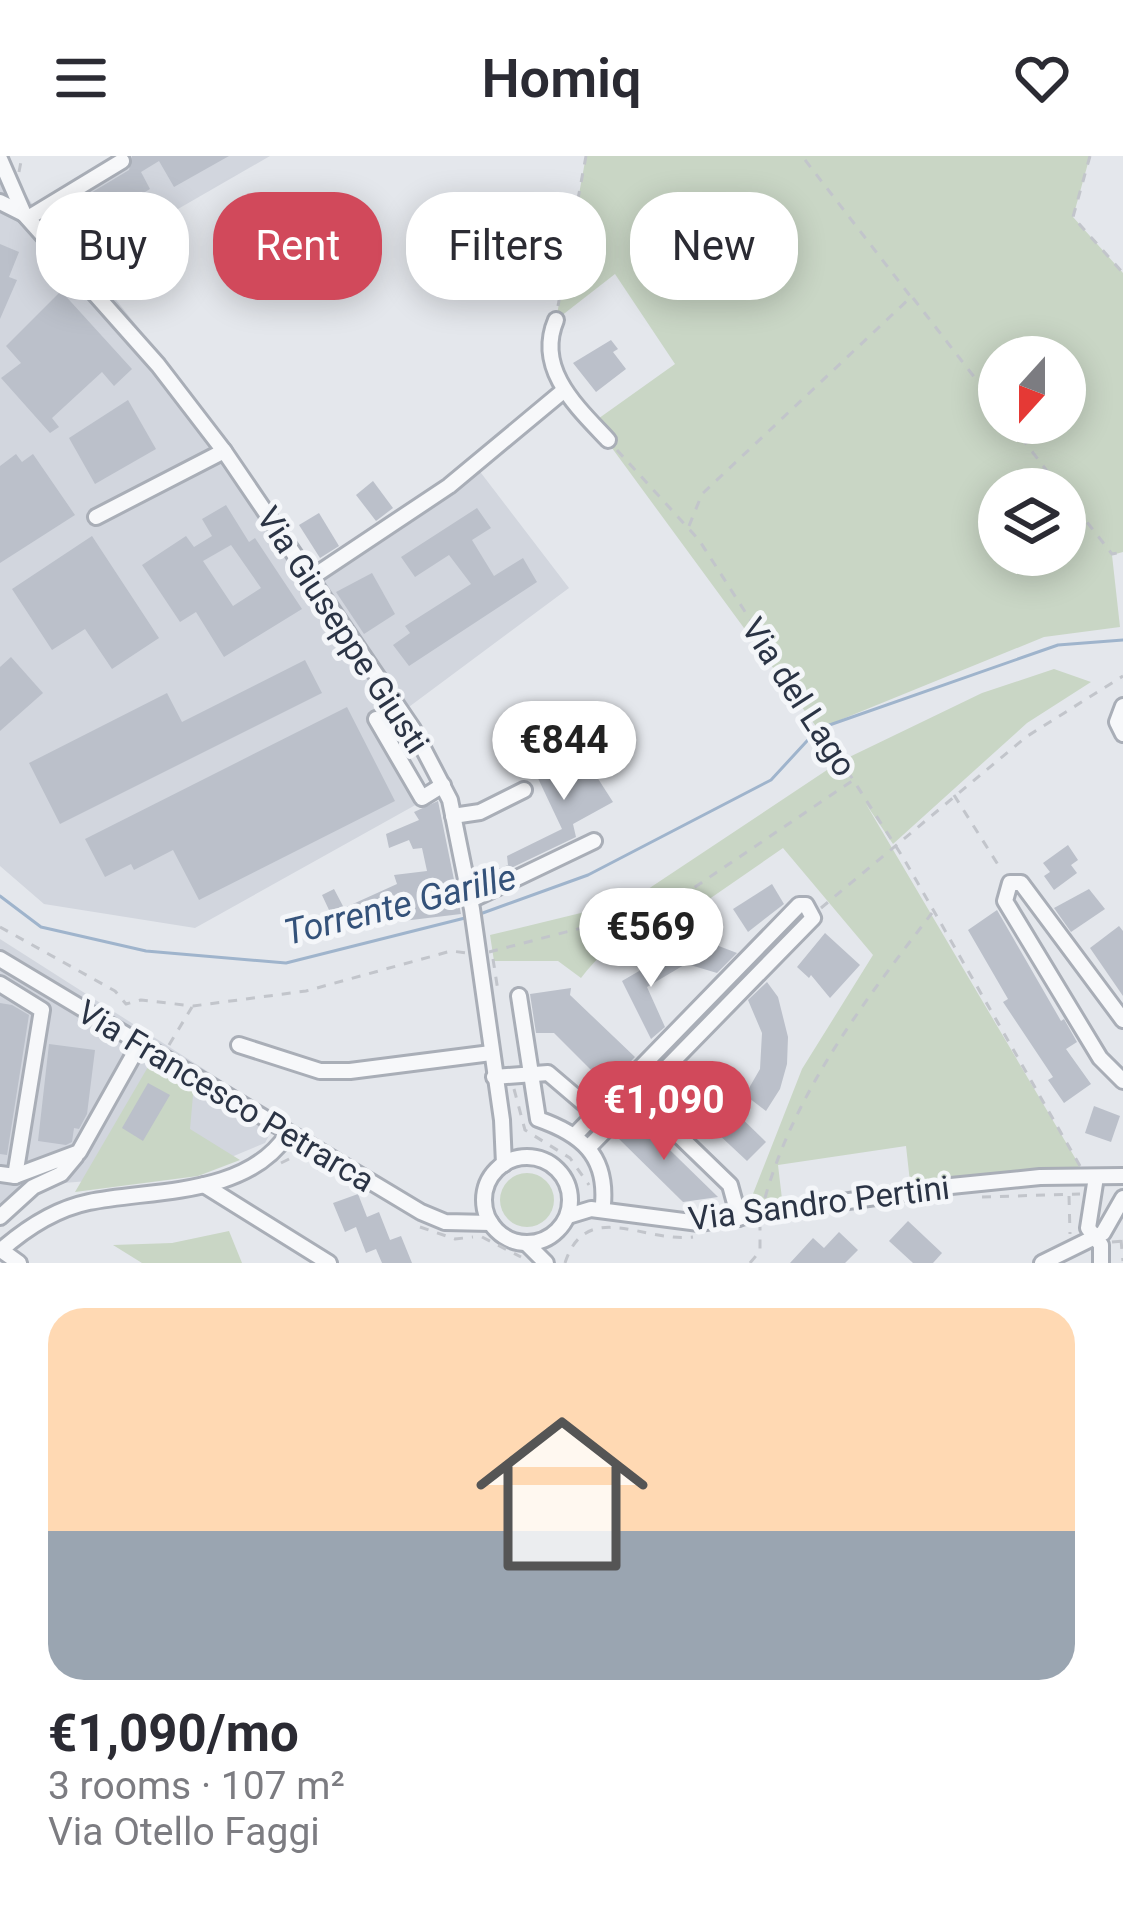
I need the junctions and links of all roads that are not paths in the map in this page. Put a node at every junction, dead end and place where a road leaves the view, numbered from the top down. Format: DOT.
graph roads {
  1 [pos="14,156"];
  2 [pos="122,161"];
  3 [pos="6,171"];
  4 [pos="0,200"];
  5 [pos="26,216"];
  6 [pos="556,320"];
  7 [pos="562,392"];
  8 [pos="608,440"];
  9 [pos="224,451"];
  10 [pos="96,517"];
  11 [pos="311,578"];
  12 [pos="1123,706"];
  13 [pos="376,719"];
  14 [pos="1123,734"];
  15 [pos="442,785"];
  16 [pos="524,790"];
  17 [pos="454,816"];
  18 [pos="594,841"];
  19 [pos="471,904"];
  20 [pos="0,959"];
  21 [pos="0,984"];
  22 [pos="519,997"];
  23 [pos="1123,1020"];
  24 [pos="139,1045"];
  25 [pos="238,1045"];
  26 [pos="491,1053"];
  27 [pos="654,1055"];
  28 [pos="666,1068"];
  29 [pos="531,1072"];
  30 [pos="494,1077"];
  31 [pos="1123,1081"];
  32 [pos="639,1097"];
  33 [pos="596,1113"];
  34 [pos="502,1120"];
  35 [pos="610,1127"];
  36 [pos="287,1135"];
  37 [pos="575,1135"];
  38 [pos="589,1148"];
  39 [pos="79,1152"];
  40 [pos="529,1157"];
  41 [pos="504,1164"];
  42 [pos="8,1175"];
  43 [pos="1123,1176"];
  44 [pos="1089,1177"];
  45 [pos="204,1185"];
  46 [pos="568,1185"];
  47 [pos="485,1193"];
  48 [pos="1123,1198"];
  49 [pos="0,1199"];
  50 [pos="17,1202"];
  51 [pos="603,1204"];
  52 [pos="625,1213"];
  53 [pos="0,1216"];
  54 [pos="568,1216"];
  55 [pos="739,1218"];
  56 [pos="455,1222"];
  57 [pos="490,1223"];
  58 [pos="552,1236"];
  59 [pos="1094,1237"];
  60 [pos="526,1244"];
  61 [pos="0,1250"];
  62 [pos="20,1263"];
  63 [pos="329,1263"];
  64 [pos="549,1263"];
  65 [pos="1042,1263"];
  66 [pos="1101,1263"];
  1 -- 3 [label="street"];
  2 -- 5 [label="street"];
  3 -- 4 [label="street, Via Giuseppe Giusti"];
  3 -- 5 [label="street, Via Giuseppe Giusti"];
  4 -- 5 [label="street, Via Giuseppe Giusti"];
  5 -- 9 [label="street, Via Giuseppe Giusti"];
  6 -- 7 [label="street"];
  7 -- 8 [label="street"];
  7 -- 11 [label="street"];
  9 -- 10 [label="street"];
  9 -- 11 [label="street, Via Giuseppe Giusti"];
  11 -- 15 [label="street, Via Giuseppe Giusti"];
  12 -- 14 [label="street"];
  13 -- 15 [label="street"];
  15 -- 17 [label="street, Via Giuseppe Giusti"];
  16 -- 17 [label="street"];
  17 -- 19 [label="street, Via Giuseppe Giusti"];
  18 -- 19 [label="street"];
  19 -- 26 [label="street, Via Giuseppe Giusti"];
  20 -- 24 [label="street, Via Francesco Petrarca"];
  21 -- 42 [label="street"];
  22 -- 29 [label="street"];
  23 -- 31 [label="street"];
  24 -- 36 [label="street, Via Francesco Petrarca"];
  24 -- 39 [label="street"];
  25 -- 26 [label="street"];
  26 -- 30 [label="street, Via Giuseppe Giusti"];
  27 -- 28 [label="street"];
  27 -- 28 [label="street"];
  27 -- 33 [label="street"];
  28 -- 32 [label="street"];
  29 -- 30 [label="street"];
  29 -- 33 [label="street"];
  29 -- 37 [label="street"];
  30 -- 34 [label="street, Via Giuseppe Giusti"];
  32 -- 35 [label="street"];
  32 -- 55 [label="street"];
  33 -- 35 [label="street"];
  33 -- 37 [label="street"];
  34 -- 40 [label="street, Via Giuseppe Giusti"];
  34 -- 41 [label="street, Via Giuseppe Giusti"];
  35 -- 38 [label="street"];
  36 -- 45 [label="street"];
  36 -- 56 [label="street, Via Francesco Petrarca"];
  37 -- 38 [label="street"];
  38 -- 51 [label="street"];
  39 -- 42 [label="street"];
  39 -- 50 [label="street"];
  40 -- 41 [label="street"];
  40 -- 46 [label="street, Via Giuseppe Giusti"];
  41 -- 47 [label="street"];
  43 -- 44 [label="street, Via Sandro Pertini"];
  44 -- 55 [label="street, Via Sandro Pertini"];
  44 -- 59 [label="street"];
  45 -- 61 [label="street"];
  45 -- 63 [label="street"];
  46 -- 51 [label="street, Via Sandro Pertini"];
  46 -- 54 [label="street"];
  47 -- 56 [label="street"];
  47 -- 57 [label="street"];
  48 -- 59 [label="street"];
  49 -- 50 [label="street"];
  50 -- 53 [label="street"];
  51 -- 52 [label="street, Via Sandro Pertini"];
  52 -- 54 [label="street, Via Sandro Pertini"];
  52 -- 55 [label="street, Via Sandro Pertini"];
  54 -- 58 [label="street"];
  56 -- 57 [label="street, Via Francesco Petrarca"];
  57 -- 60 [label="street"];
  58 -- 60 [label="street"];
  58 -- 64 [label="street"];
  59 -- 65 [label="street"];
  59 -- 66 [label="street"];
  60 -- 64 [label="street"];
  61 -- 62 [label="street"];
}
